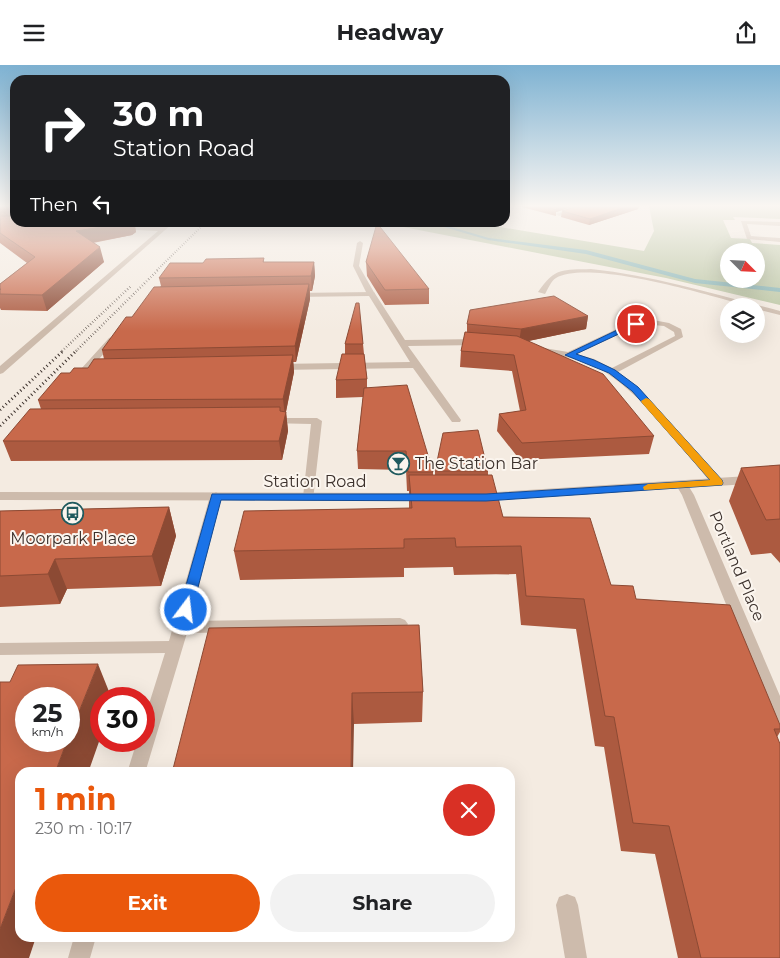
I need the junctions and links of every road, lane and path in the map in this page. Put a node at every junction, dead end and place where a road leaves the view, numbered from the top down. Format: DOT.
graph roads {
  1 [pos="142,248"];
  2 [pos="359,248"];
  3 [pos="542,293"];
  4 [pos="371,294"];
  5 [pos="287,295"];
  6 [pos="725,298"];
  7 [pos="765,309"];
  8 [pos="780,313"];
  9 [pos="122,330"];
  10 [pos="404,343"];
  11 [pos="490,343"];
  12 [pos="530,348"];
  13 [pos="569,355"];
  14 [pos="416,365"];
  15 [pos="269,367"];
  16 [pos="0,371"];
  17 [pos="103,371"];
  18 [pos="612,371"];
  19 [pos="456,420"];
  20 [pos="257,421"];
  21 [pos="780,478"];
  22 [pos="718,483"];
  23 [pos="682,485"];
  24 [pos="0,496"];
  25 [pos="216,497"];
  26 [pos="309,497"];
  27 [pos="442,497"];
  28 [pos="470,497"];
  29 [pos="400,624"];
  30 [pos="181,627"];
  31 [pos="175,647"];
  32 [pos="0,649"];
  33 [pos="780,716"];
  34 [pos="138,767"];
  35 [pos="567,905"];
  36 [pos="84,942"];
  37 [pos="79,958"];
  38 [pos="576,958"];
  1 -- 16 [label="street"];
  2 -- 4 [label="street"];
  3 -- 6 [label="street"];
  4 -- 5 [label="street"];
  4 -- 10 [label="street"];
  7 -- 8 [label="street"];
  9 -- 17 [label="street"];
  10 -- 11 [label="street"];
  10 -- 14 [label="street"];
  12 -- 13 [label="street"];
  13 -- 18 [label="street"];
  13 -- 18 [label="street"];
  14 -- 15 [label="street"];
  14 -- 19 [label="street"];
  18 -- 22 [label="street"];
  20 -- 26 [label="street"];
  21 -- 22 [label="street"];
  22 -- 23 [label="street"];
  23 -- 28 [label="street"];
  23 -- 33 [label="street, Portland Place"];
  24 -- 25 [label="street, Station Road"];
  25 -- 26 [label="street, Station Road"];
  25 -- 30 [label="street"];
  26 -- 27 [label="street, Station Road"];
  29 -- 30 [label="street"];
  30 -- 31 [label="street"];
  31 -- 32 [label="street"];
  31 -- 34 [label="street"];
  35 -- 38 [label="street"];
  36 -- 37 [label="street"];
}
